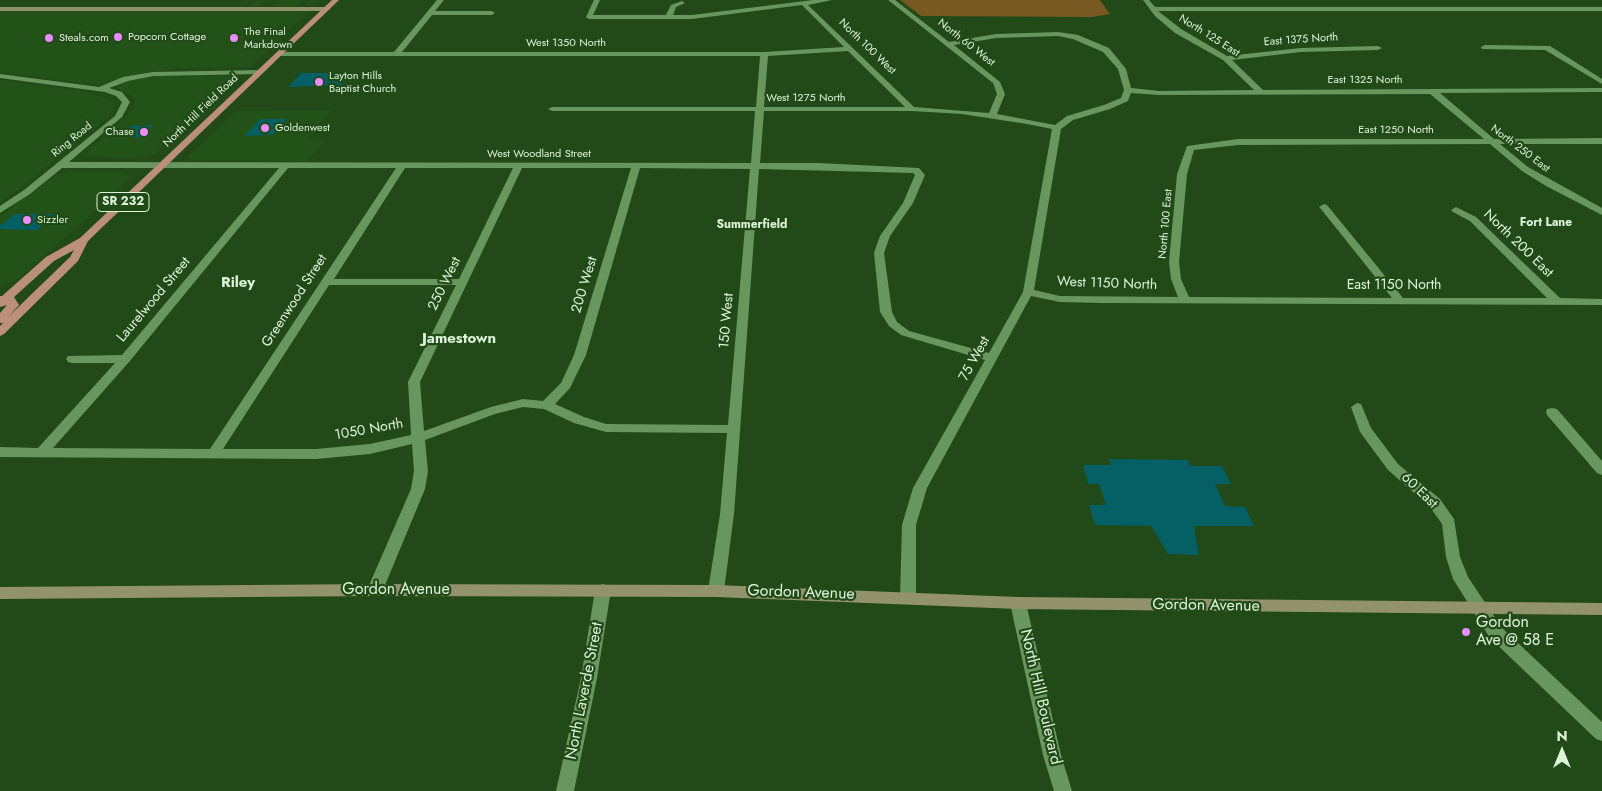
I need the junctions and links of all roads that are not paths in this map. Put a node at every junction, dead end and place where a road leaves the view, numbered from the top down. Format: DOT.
graph roads {
  1 [pos="336,0"];
  2 [pos="442,0"];
  3 [pos="597,0"];
  4 [pos="829,0"];
  5 [pos="891,0"];
  6 [pos="1146,0"];
  7 [pos="1241,0"];
  8 [pos="1334,0"];
  9 [pos="1429,0"];
  10 [pos="1527,0"];
  11 [pos="682,3"];
  12 [pos="803,3"];
  13 [pos="1153,8"];
  14 [pos="0,9"];
  15 [pos="327,9"];
  16 [pos="1250,9"];
  17 [pos="1345,9"];
  18 [pos="1441,9"];
  19 [pos="1542,9"];
  20 [pos="1602,9"];
  21 [pos="432,12"];
  22 [pos="492,13"];
  23 [pos="669,17"];
  24 [pos="948,44"];
  25 [pos="1485,47"];
  26 [pos="851,48"];
  27 [pos="1378,48"];
  28 [pos="280,54"];
  29 [pos="397,54"];
  30 [pos="764,54"];
  31 [pos="1226,58"];
  32 [pos="260,72"];
  33 [pos="0,76"];
  34 [pos="1602,82"];
  35 [pos="99,89"];
  36 [pos="1128,90"];
  37 [pos="1602,90"];
  38 [pos="1261,92"];
  39 [pos="1433,92"];
  40 [pos="552,109"];
  41 [pos="760,109"];
  42 [pos="912,109"];
  43 [pos="992,116"];
  44 [pos="1058,128"];
  45 [pos="1602,140"];
  46 [pos="1490,141"];
  47 [pos="1190,148"];
  48 [pos="59,165"];
  49 [pos="163,165"];
  50 [pos="286,165"];
  51 [pos="403,165"];
  52 [pos="520,166"];
  53 [pos="636,166"];
  54 [pos="756,166"];
  55 [pos="1324,207"];
  56 [pos="0,210"];
  57 [pos="1456,210"];
  58 [pos="1602,212"];
  59 [pos="84,240"];
  60 [pos="326,282"];
  61 [pos="463,282"];
  62 [pos="1028,292"];
  63 [pos="2,301"];
  64 [pos="1185,301"];
  65 [pos="1401,302"];
  66 [pos="1557,302"];
  67 [pos="1602,302"];
  68 [pos="0,320"];
  69 [pos="0,332"];
  70 [pos="993,358"];
  71 [pos="72,359"];
  72 [pos="125,359"];
  73 [pos="546,405"];
  74 [pos="1357,407"];
  75 [pos="1552,412"];
  76 [pos="734,429"];
  77 [pos="417,438"];
  78 [pos="0,452"];
  79 [pos="42,452"];
  80 [pos="213,454"];
  81 [pos="1602,470"];
  82 [pos="375,590"];
  83 [pos="603,590"];
  84 [pos="716,591"];
  85 [pos="0,593"];
  86 [pos="908,598"];
  87 [pos="1018,603"];
  88 [pos="1479,608"];
  89 [pos="1602,609"];
  90 [pos="1602,733"];
  91 [pos="565,791"];
  92 [pos="1063,791"];
  1 -- 15 [label="main road, North Hill Field Road / SR 232"];
  2 -- 21 [label="street"];
  3 -- 23 [label="street"];
  4 -- 12 [label="street"];
  5 -- 24 [label="street, North 60 West"];
  6 -- 13 [label="street, North 125 East"];
  7 -- 16 [label="street"];
  8 -- 17 [label="street"];
  9 -- 18 [label="street"];
  10 -- 19 [label="street"];
  11 -- 23 [label="street"];
  12 -- 23 [label="street"];
  12 -- 26 [label="street, North 100 West"];
  13 -- 16 [label="street"];
  13 -- 31 [label="street, North 125 East"];
  14 -- 15 [label="main road"];
  15 -- 28 [label="main road, North Hill Field Road / SR 232"];
  16 -- 17 [label="street"];
  17 -- 18 [label="street"];
  18 -- 19 [label="street"];
  19 -- 20 [label="street"];
  21 -- 22 [label="street"];
  21 -- 29 [label="street"];
  24 -- 36 [label="street"];
  24 -- 43 [label="street, North 60 West"];
  25 -- 34 [label="street"];
  26 -- 30 [label="street, West 1350 North"];
  26 -- 42 [label="street, North 100 West"];
  27 -- 31 [label="street, East 1375 North"];
  28 -- 29 [label="street, West 1350 North"];
  28 -- 32 [label="main road, North Hill Field Road / SR 232"];
  29 -- 30 [label="street, West 1350 North"];
  30 -- 41 [label="street, 150 West"];
  31 -- 38 [label="street, North 125 East"];
  32 -- 35 [label="street, Ring Road"];
  32 -- 49 [label="main road, North Hill Field Road / SR 232"];
  33 -- 35 [label="street, Ring Road"];
  35 -- 48 [label="street, Ring Road"];
  36 -- 38 [label="street, East 1325 North"];
  36 -- 44 [label="street"];
  37 -- 39 [label="street, East 1325 North"];
  38 -- 39 [label="street, East 1325 North"];
  39 -- 46 [label="street, North 250 East"];
  40 -- 41 [label="street, West 1275 North"];
  41 -- 42 [label="street, West 1275 North"];
  41 -- 54 [label="street, 150 West"];
  42 -- 43 [label="street, West 1275 North"];
  43 -- 44 [label="street, West 1275 North"];
  44 -- 62 [label="street, 75 West"];
  45 -- 46 [label="street, East 1250 North"];
  46 -- 47 [label="street, East 1250 North"];
  46 -- 58 [label="street, North 250 East"];
  47 -- 64 [label="street, North 100 East"];
  48 -- 49 [label="street, West Woodland Street"];
  48 -- 56 [label="street, Ring Road"];
  49 -- 50 [label="street, West Woodland Street"];
  49 -- 59 [label="main road, North Hill Field Road / SR 232"];
  50 -- 51 [label="street, West Woodland Street"];
  50 -- 72 [label="street, Laurelwood Street"];
  51 -- 52 [label="street, West Woodland Street"];
  51 -- 60 [label="street, Greenwood Street"];
  52 -- 53 [label="street, West Woodland Street"];
  52 -- 61 [label="street, 250 West"];
  53 -- 54 [label="street, West Woodland Street"];
  53 -- 73 [label="street, 200 West"];
  54 -- 70 [label="street, West Woodland Street"];
  54 -- 76 [label="street, 150 West"];
  55 -- 65 [label="street"];
  57 -- 66 [label="street, North 200 East"];
  59 -- 63 [label="main road, SR 232"];
  59 -- 69 [label="main road, SR 232"];
  60 -- 61 [label="street"];
  60 -- 80 [label="street, Greenwood Street"];
  61 -- 77 [label="street, 250 West"];
  62 -- 64 [label="street, West 1150 North"];
  62 -- 70 [label="street, 75 West"];
  63 -- 68 [label="main road"];
  64 -- 65 [label="street, East 1150 North"];
  65 -- 66 [label="street, East 1150 North"];
  66 -- 67 [label="street, East 1150 North"];
  70 -- 86 [label="street, 75 West"];
  71 -- 72 [label="street"];
  72 -- 79 [label="street, Laurelwood Street"];
  73 -- 76 [label="street, 1050 North"];
  73 -- 77 [label="street, 1050 North"];
  74 -- 88 [label="street, 60 East"];
  75 -- 81 [label="street"];
  76 -- 84 [label="street, 150 West"];
  77 -- 80 [label="street, 1050 North"];
  77 -- 82 [label="street, 250 West"];
  78 -- 79 [label="street, 1050 North"];
  79 -- 80 [label="street, 1050 North"];
  82 -- 83 [label="main road, Gordon Avenue"];
  82 -- 85 [label="main road, Gordon Avenue"];
  83 -- 84 [label="main road, Gordon Avenue"];
  83 -- 91 [label="street, North Laverde Street"];
  84 -- 86 [label="main road, Gordon Avenue"];
  86 -- 87 [label="main road, Gordon Avenue"];
  87 -- 88 [label="main road, Gordon Avenue"];
  87 -- 92 [label="street, North Hill Boulevard"];
  88 -- 89 [label="main road, Gordon Avenue"];
  88 -- 90 [label="street, 60 East"];
}
